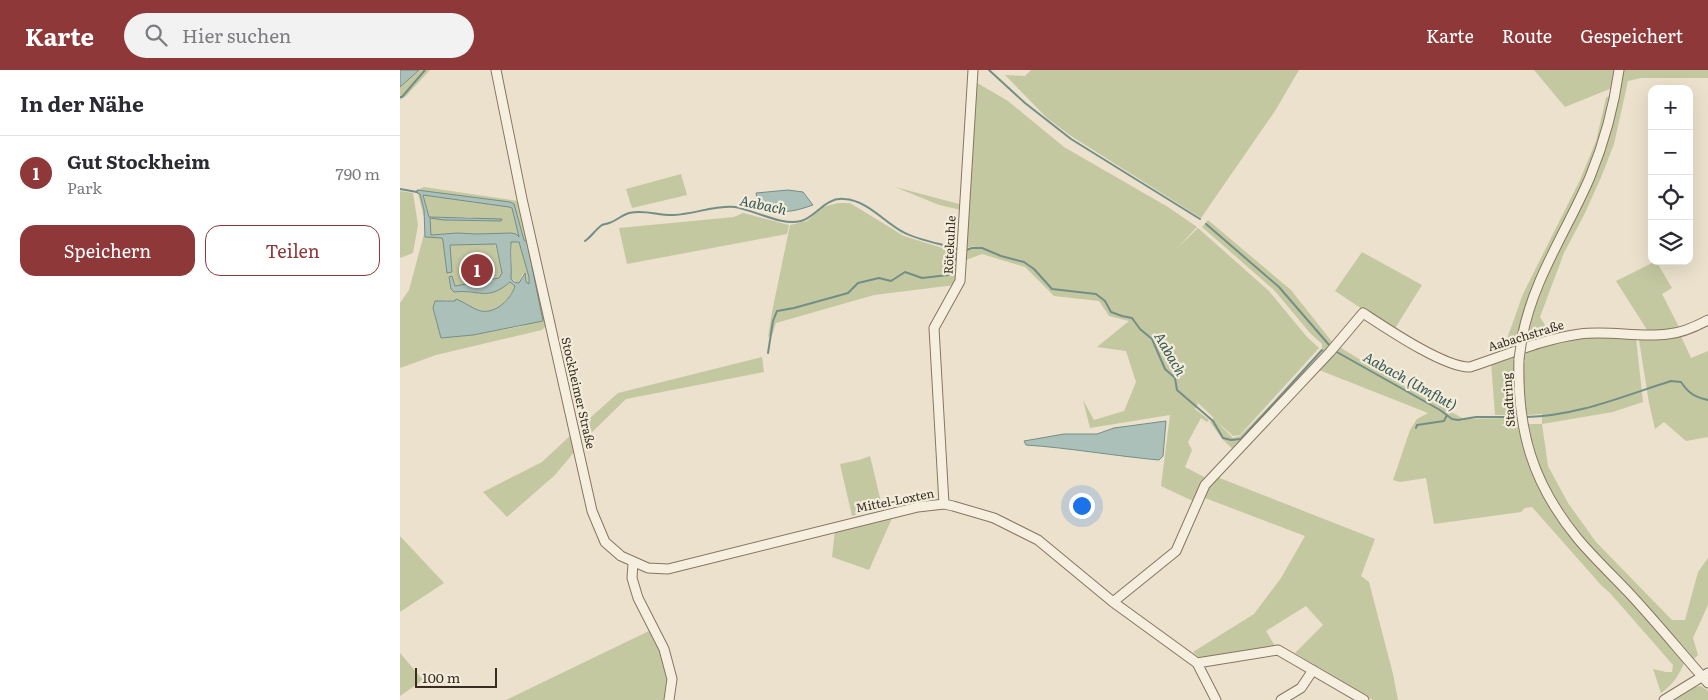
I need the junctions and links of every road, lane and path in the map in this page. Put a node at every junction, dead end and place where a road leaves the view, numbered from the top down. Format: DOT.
graph roads {
  1 [pos="496,70"];
  2 [pos="973,70"];
  3 [pos="1619,70"];
  4 [pos="1708,320"];
  5 [pos="944,504"];
  6 [pos="634,563"];
  7 [pos="1113,602"];
  8 [pos="1197,664"];
  9 [pos="1708,667"];
  10 [pos="1314,670"];
  11 [pos="1704,676"];
  12 [pos="669,700"];
  13 [pos="1216,700"];
  14 [pos="1281,700"];
  15 [pos="1364,700"];
  16 [pos="1664,700"];
  1 -- 6 [label="street, Stockheimer Straße"];
  2 -- 5 [label="street, Rötekuhle"];
  3 -- 11 [label="street, Stadtring, bridge"];
  4 -- 7 [label="street, Aabachstraße"];
  5 -- 6 [label="street, Mittel-Loxten"];
  5 -- 7 [label="street, Mittel-Loxten"];
  6 -- 12 [label="street"];
  7 -- 8 [label="street, Mittel-Loxten"];
  8 -- 10 [label="street"];
  8 -- 13 [label="street, Mittel-Loxten"];
  9 -- 11 [label="street"];
  10 -- 14 [label="street"];
  10 -- 15 [label="street"];
  11 -- 16 [label="street"];
}
